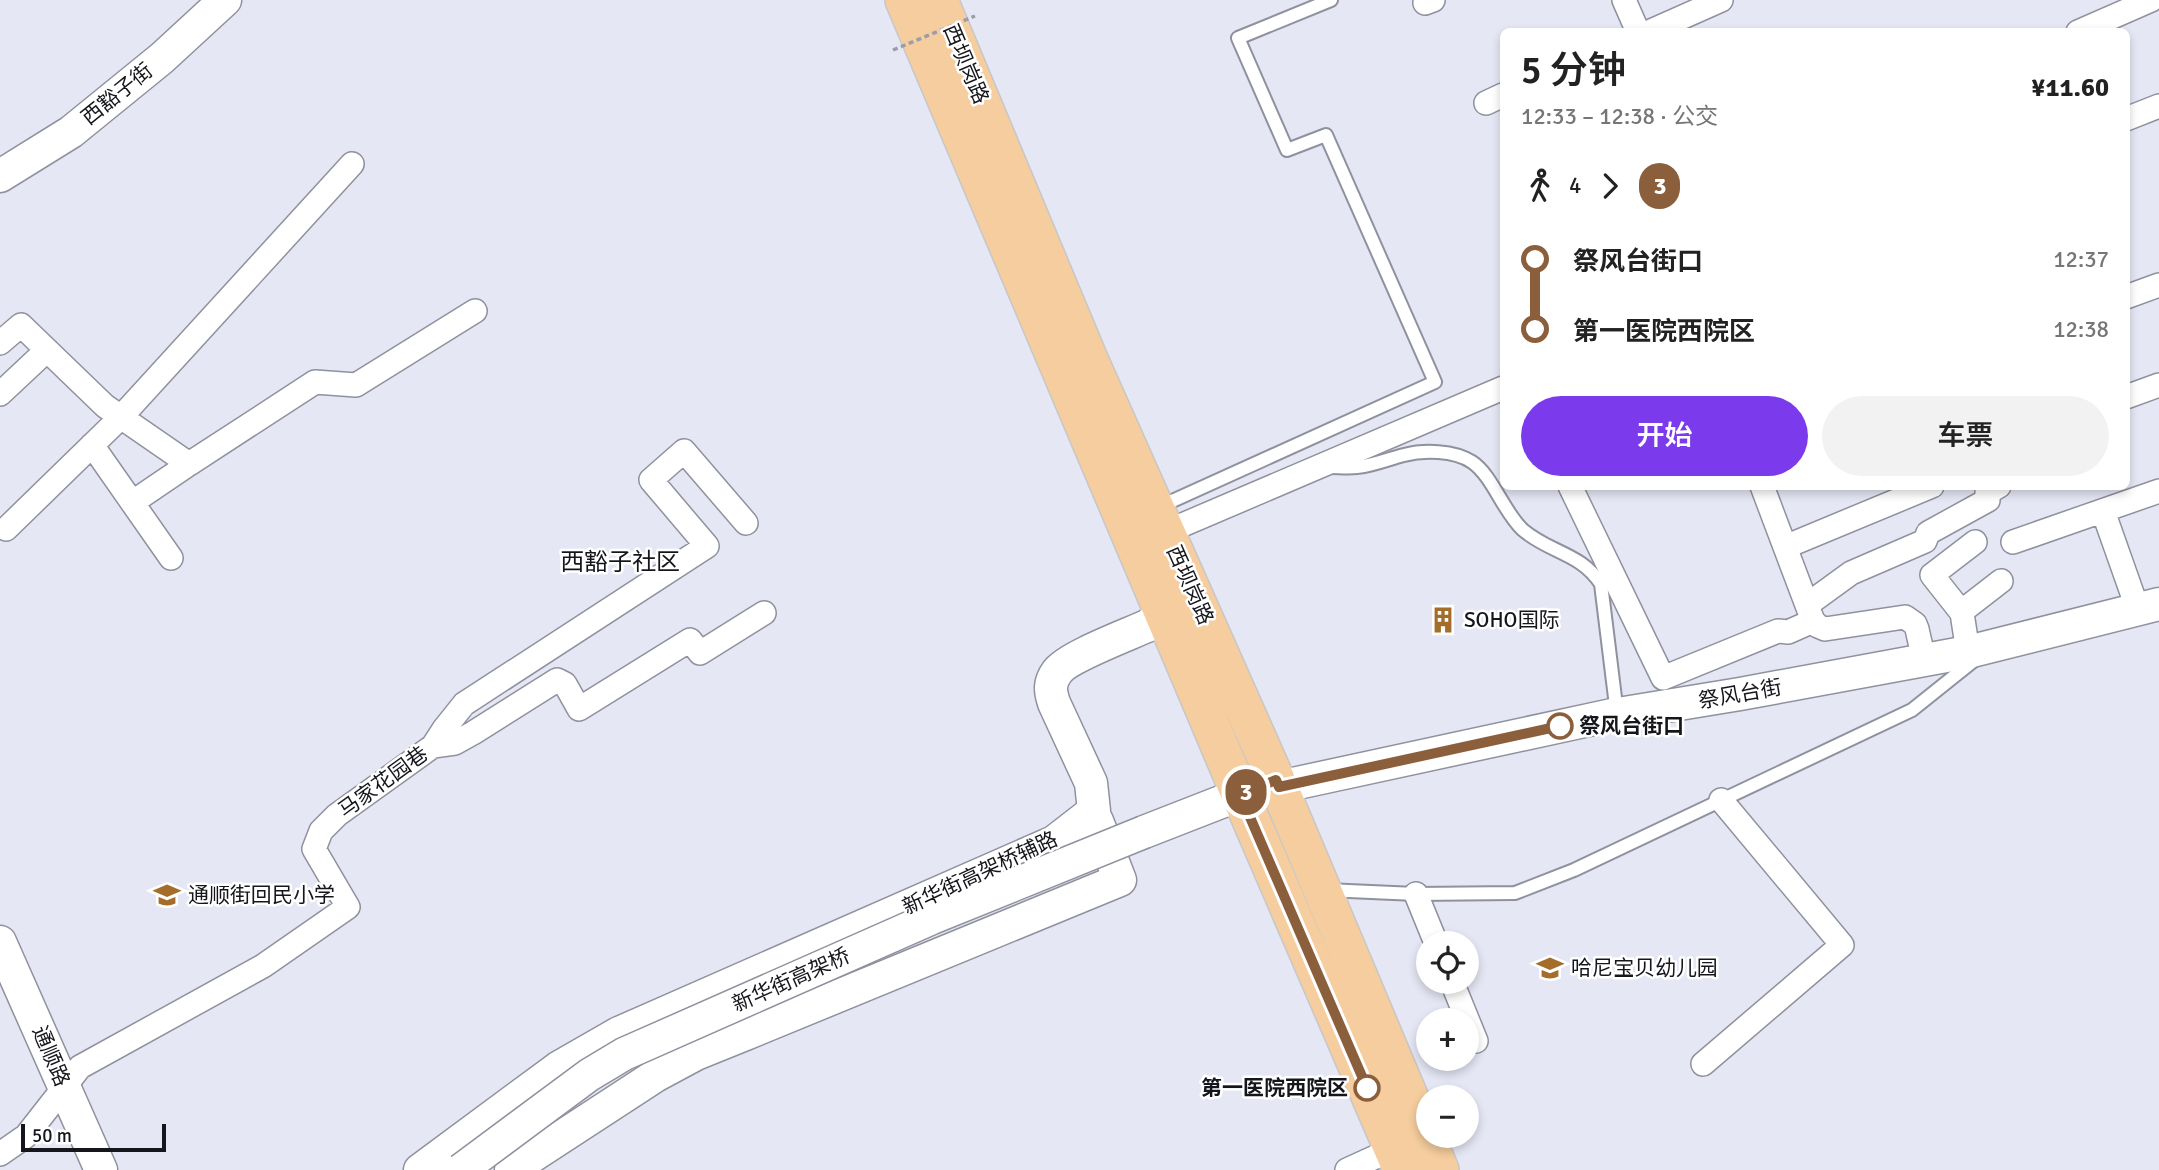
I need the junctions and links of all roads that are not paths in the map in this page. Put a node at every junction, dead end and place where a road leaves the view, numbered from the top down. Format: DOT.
graph roads {
  1 [pos="225,0"];
  2 [pos="904,0"];
  3 [pos="939,0"];
  4 [pos="1331,0"];
  5 [pos="1624,0"];
  6 [pos="1721,0"];
  7 [pos="2151,0"];
  8 [pos="1636,28"];
  9 [pos="1658,28"];
  10 [pos="2087,28"];
  11 [pos="2159,106"];
  12 [pos="2130,118"];
  13 [pos="352,164"];
  14 [pos="0,176"];
  15 [pos="2159,285"];
  16 [pos="2130,296"];
  17 [pos="475,311"];
  18 [pos="0,342"];
  19 [pos="47,350"];
  20 [pos="2159,385"];
  21 [pos="1500,389"];
  22 [pos="0,394"];
  23 [pos="2130,396"];
  24 [pos="121,417"];
  25 [pos="92,445"];
  26 [pos="189,464"];
  27 [pos="1319,467"];
  28 [pos="1572,490"];
  29 [pos="1764,490"];
  30 [pos="1922,490"];
  31 [pos="1992,490"];
  32 [pos="2159,492"];
  33 [pos="133,502"];
  34 [pos="2103,511"];
  35 [pos="1161,520"];
  36 [pos="746,523"];
  37 [pos="6,529"];
  38 [pos="1975,542"];
  39 [pos="2013,542"];
  40 [pos="1785,547"];
  41 [pos="172,558"];
  42 [pos="2001,582"];
  43 [pos="1161,606"];
  44 [pos="2148,607"];
  45 [pos="1961,612"];
  46 [pos="1810,613"];
  47 [pos="764,614"];
  48 [pos="1980,649"];
  49 [pos="1924,660"];
  50 [pos="1617,714"];
  51 [pos="433,746"];
  52 [pos="1279,787"];
  53 [pos="1243,800"];
  54 [pos="1721,800"];
  55 [pos="1094,811"];
  56 [pos="1147,839"];
  57 [pos="1322,890"];
  58 [pos="1416,894"];
  59 [pos="1431,931"];
  60 [pos="0,942"];
  61 [pos="724,988"];
  62 [pos="743,1035"];
  63 [pos="1703,1064"];
  64 [pos="64,1086"];
  65 [pos="0,1154"];
  66 [pos="1397,1160"];
  67 [pos="101,1170"];
  68 [pos="420,1170"];
  69 [pos="461,1170"];
  70 [pos="481,1170"];
  71 [pos="511,1170"];
  72 [pos="1347,1170"];
  73 [pos="1440,1170"];
  1 -- 14 [label="main road, 西豁子街"];
  2 -- 43 [label="main road, 西坝岗路"];
  3 -- 35 [label="main road, 西坝岗路"];
  4 -- 35 [label="lane"];
  5 -- 8 [label="street"];
  6 -- 9 [label="street"];
  7 -- 10 [label="street"];
  11 -- 12 [label="street"];
  13 -- 24 [label="street"];
  15 -- 16 [label="street"];
  17 -- 26 [label="street"];
  18 -- 19 [label="street"];
  19 -- 22 [label="street"];
  19 -- 24 [label="street"];
  20 -- 23 [label="street"];
  21 -- 27 [label="street"];
  24 -- 25 [label="street"];
  24 -- 26 [label="street"];
  25 -- 33 [label="street"];
  25 -- 37 [label="street"];
  26 -- 33 [label="street"];
  27 -- 35 [label="street"];
  27 -- 50 [label="lane"];
  28 -- 46 [label="street"];
  29 -- 40 [label="street"];
  30 -- 40 [label="street"];
  31 -- 46 [label="street"];
  32 -- 34 [label="street"];
  33 -- 41 [label="street"];
  34 -- 39 [label="street"];
  34 -- 44 [label="street"];
  35 -- 52 [label="main road, 西坝岗路"];
  36 -- 51 [label="street, 马家花园巷"];
  38 -- 45 [label="street"];
  40 -- 46 [label="street"];
  42 -- 45 [label="street"];
  43 -- 53 [label="main road, 西坝岗路"];
  43 -- 55 [label="main road"];
  44 -- 48 [label="main road, 祭风台街"];
  45 -- 48 [label="street"];
  46 -- 49 [label="street"];
  47 -- 51 [label="street"];
  48 -- 49 [label="main road, 祭风台街"];
  48 -- 54 [label="lane"];
  49 -- 50 [label="main road, 祭风台街"];
  50 -- 52 [label="main road, 祭风台街"];
  51 -- 64 [label="street, 马家花园巷"];
  52 -- 53 [label="main road, 祭风台街"];
  52 -- 57 [label="main road, 西坝岗路"];
  53 -- 56 [label="main road, 祭风台街"];
  53 -- 66 [label="main road, 西坝岗路"];
  54 -- 58 [label="lane"];
  54 -- 63 [label="street"];
  55 -- 61 [label="main road, 新华街高架桥辅路"];
  55 -- 62 [label="main road"];
  56 -- 69 [label="main road, 新华街高架桥, bridge"];
  56 -- 70 [label="main road, 新华街高架桥"];
  57 -- 58 [label="lane"];
  57 -- 73 [label="main road, 西坝岗路"];
  58 -- 59 [label="street"];
  60 -- 64 [label="main road, 通顺路"];
  61 -- 62 [label="main road"];
  61 -- 68 [label="main road, 新华街高架桥辅路"];
  62 -- 71 [label="main road"];
  64 -- 65 [label="street"];
  64 -- 67 [label="main road, 通顺路"];
  66 -- 72 [label="street"];
}
